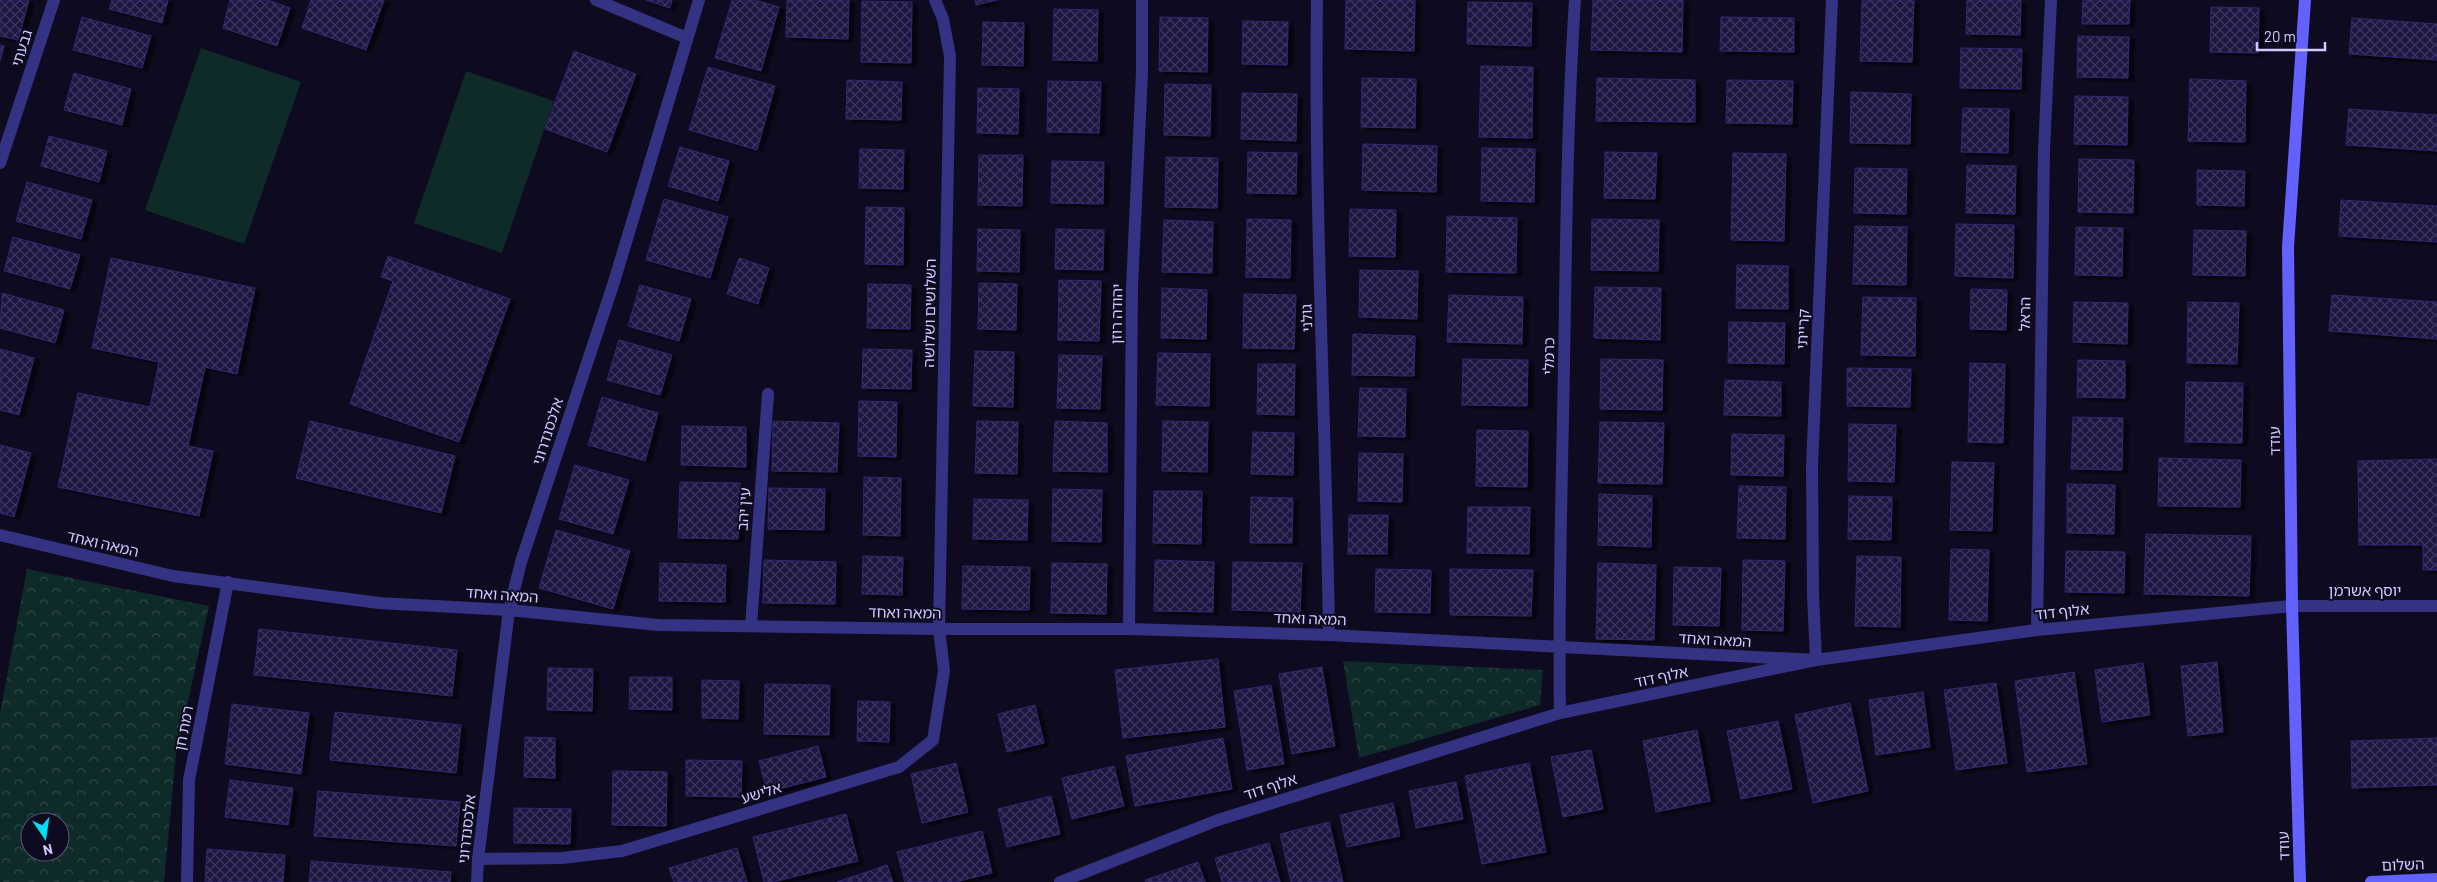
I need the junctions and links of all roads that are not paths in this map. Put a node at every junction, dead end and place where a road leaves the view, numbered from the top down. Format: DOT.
graph roads {
  1 [pos="54,0"];
  2 [pos="596,0"];
  3 [pos="699,0"];
  4 [pos="935,0"];
  5 [pos="1142,0"];
  6 [pos="1317,0"];
  7 [pos="1575,0"];
  8 [pos="1832,0"];
  9 [pos="2051,0"];
  10 [pos="2305,0"];
  11 [pos="687,38"];
  12 [pos="0,163"];
  13 [pos="768,394"];
  14 [pos="0,535"];
  15 [pos="228,582"];
  16 [pos="2292,606"];
  17 [pos="2437,606"];
  18 [pos="509,610"];
  19 [pos="751,626"];
  20 [pos="1129,628"];
  21 [pos="939,629"];
  22 [pos="2037,630"];
  23 [pos="1329,635"];
  24 [pos="1559,647"];
  25 [pos="1816,660"];
  26 [pos="1560,713"];
  27 [pos="478,859"];
  28 [pos="2437,879"];
  29 [pos="187,882"];
  30 [pos="478,882"];
  31 [pos="1060,882"];
  32 [pos="2300,882"];
  33 [pos="2371,882"];
  1 -- 12 [label="street, גבעתי"];
  2 -- 11 [label="street"];
  3 -- 11 [label="street, אלכסנדרוני"];
  4 -- 21 [label="street, השלושים ושלושה"];
  5 -- 20 [label="street, יהודה רוזן"];
  6 -- 23 [label="street, גולני"];
  7 -- 24 [label="street, כרמלי"];
  8 -- 25 [label="street, קרייתי"];
  9 -- 22 [label="street, הראל"];
  10 -- 16 [label="street, עודד"];
  11 -- 18 [label="street, אלכסנדרוני"];
  13 -- 19 [label="street, עין יהב"];
  14 -- 15 [label="street, המאה ואחד"];
  15 -- 18 [label="street, המאה ואחד"];
  15 -- 29 [label="street, רמת חן"];
  16 -- 17 [label="street, יוסף אשרמן"];
  16 -- 22 [label="street, אלוף דוד"];
  16 -- 32 [label="street, עודד"];
  18 -- 19 [label="street, המאה ואחד"];
  18 -- 27 [label="street, אלכסנדרוני"];
  19 -- 21 [label="street, המאה ואחד"];
  20 -- 21 [label="street, המאה ואחד"];
  20 -- 23 [label="street, המאה ואחד"];
  21 -- 27 [label="street, אלישע"];
  22 -- 25 [label="street, אלוף דוד"];
  23 -- 24 [label="street, המאה ואחד"];
  24 -- 25 [label="street, המאה ואחד"];
  24 -- 26 [label="street, כרמלי"];
  25 -- 26 [label="street, אלוף דוד"];
  26 -- 31 [label="street, אלוף דוד"];
  27 -- 30 [label="street, אלכסנדרוני"];
  28 -- 33 [label="street, השלום"];
}
